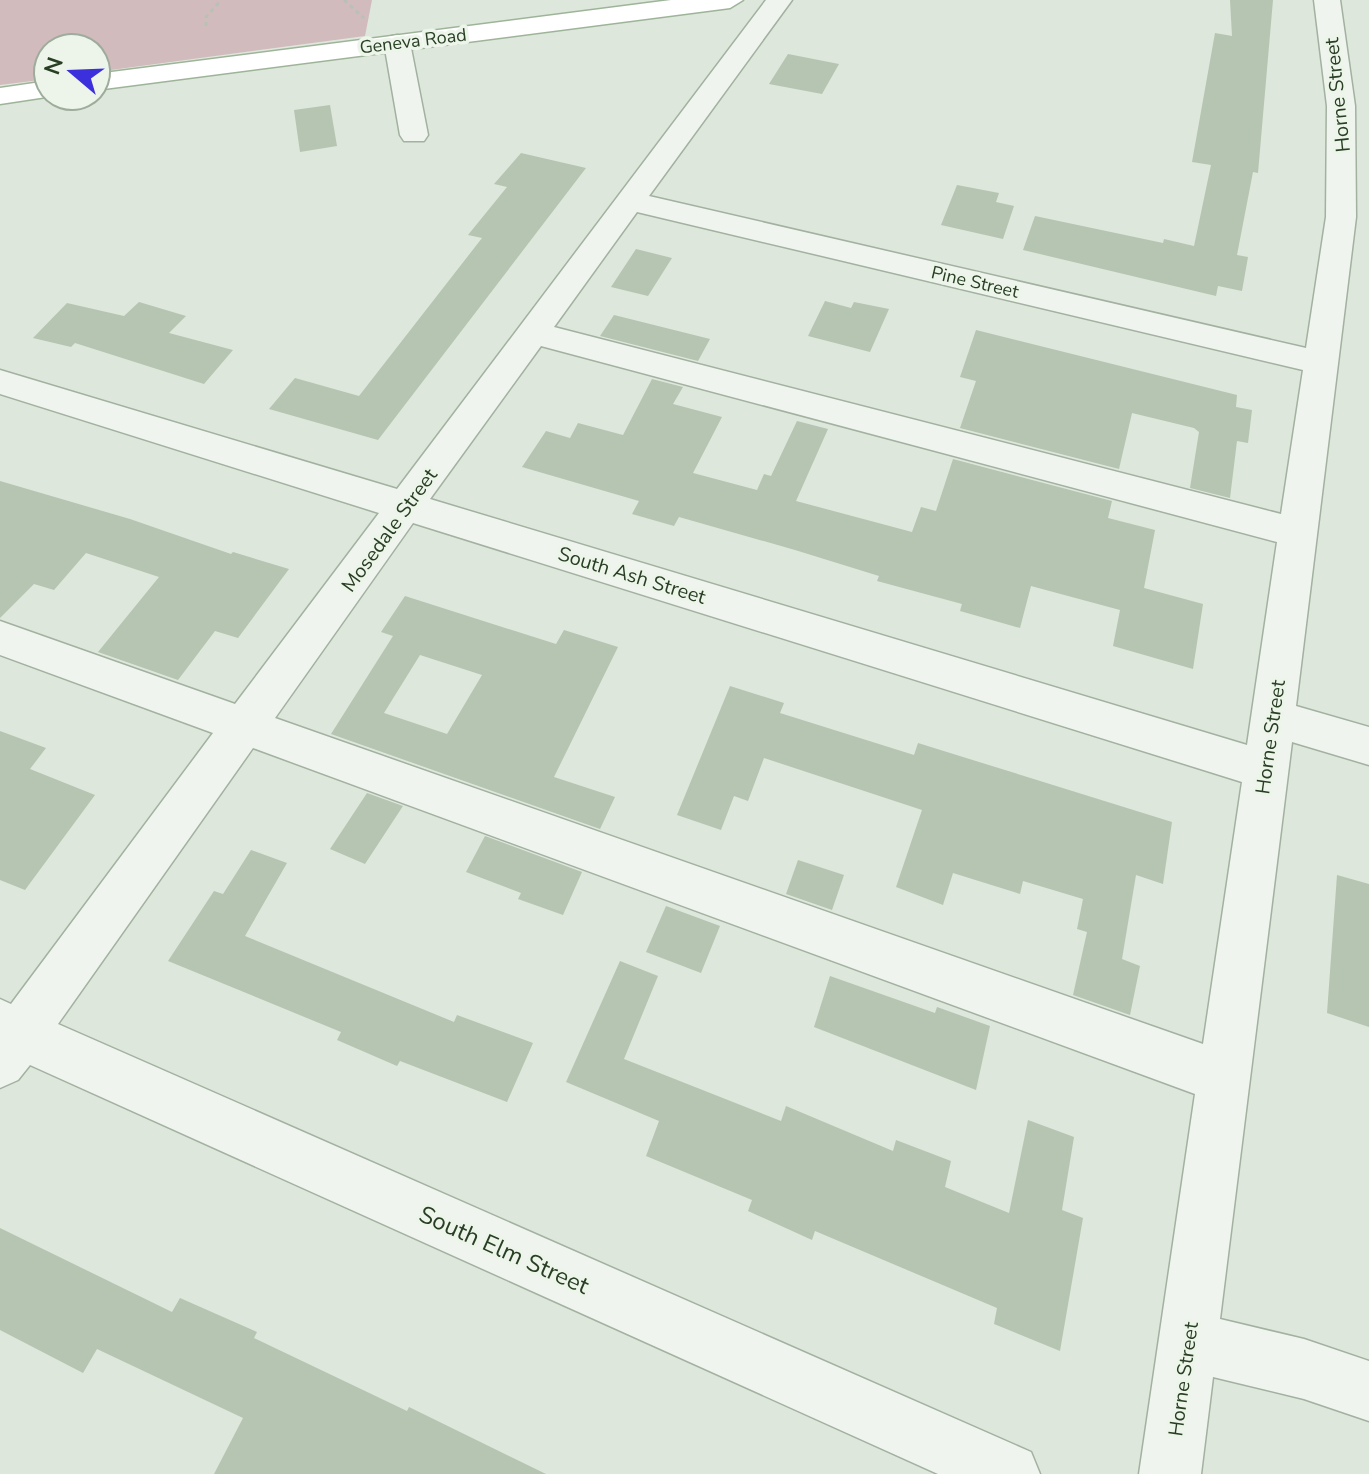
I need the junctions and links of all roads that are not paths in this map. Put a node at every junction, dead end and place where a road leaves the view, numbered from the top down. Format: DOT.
graph roads {
  1 [pos="730,0"];
  2 [pos="779,0"];
  3 [pos="1327,0"];
  4 [pos="397,43"];
  5 [pos="112,80"];
  6 [pos="32,91"];
  7 [pos="0,96"];
  8 [pos="414,135"];
  9 [pos="629,201"];
  10 [pos="530,332"];
  11 [pos="1321,363"];
  12 [pos="0,382"];
  13 [pos="408,506"];
  14 [pos="1298,533"];
  15 [pos="0,638"];
  16 [pos="1273,718"];
  17 [pos="245,724"];
  18 [pos="1369,746"];
  19 [pos="1265,770"];
  20 [pos="7,1040"];
  21 [pos="1224,1078"];
  22 [pos="1188,1341"];
  23 [pos="1369,1391"];
  24 [pos="1009,1474"];
  25 [pos="1170,1474"];
  1 -- 4 [label="main road, Geneva Road"];
  2 -- 9 [label="street, Mosedale Street"];
  3 -- 11 [label="street, Horne Street"];
  4 -- 5 [label="main road, Geneva Road"];
  4 -- 8 [label="street"];
  6 -- 7 [label="main road"];
  9 -- 10 [label="street, Mosedale Street"];
  9 -- 11 [label="street, Pine Street"];
  10 -- 13 [label="street, Mosedale Street"];
  10 -- 14 [label="street"];
  11 -- 14 [label="street, Horne Street"];
  12 -- 13 [label="street, South Ash Street"];
  13 -- 17 [label="street, Mosedale Street"];
  13 -- 19 [label="street, South Ash Street"];
  14 -- 16 [label="street, Horne Street"];
  15 -- 17 [label="street"];
  16 -- 18 [label="street"];
  16 -- 19 [label="street, Horne Street"];
  17 -- 20 [label="street, Mosedale Street"];
  17 -- 21 [label="street"];
  19 -- 21 [label="street, Horne Street"];
  20 -- 24 [label="street, South Elm Street"];
  21 -- 22 [label="street, Horne Street"];
  22 -- 23 [label="street"];
  22 -- 25 [label="street, Horne Street"];
}
